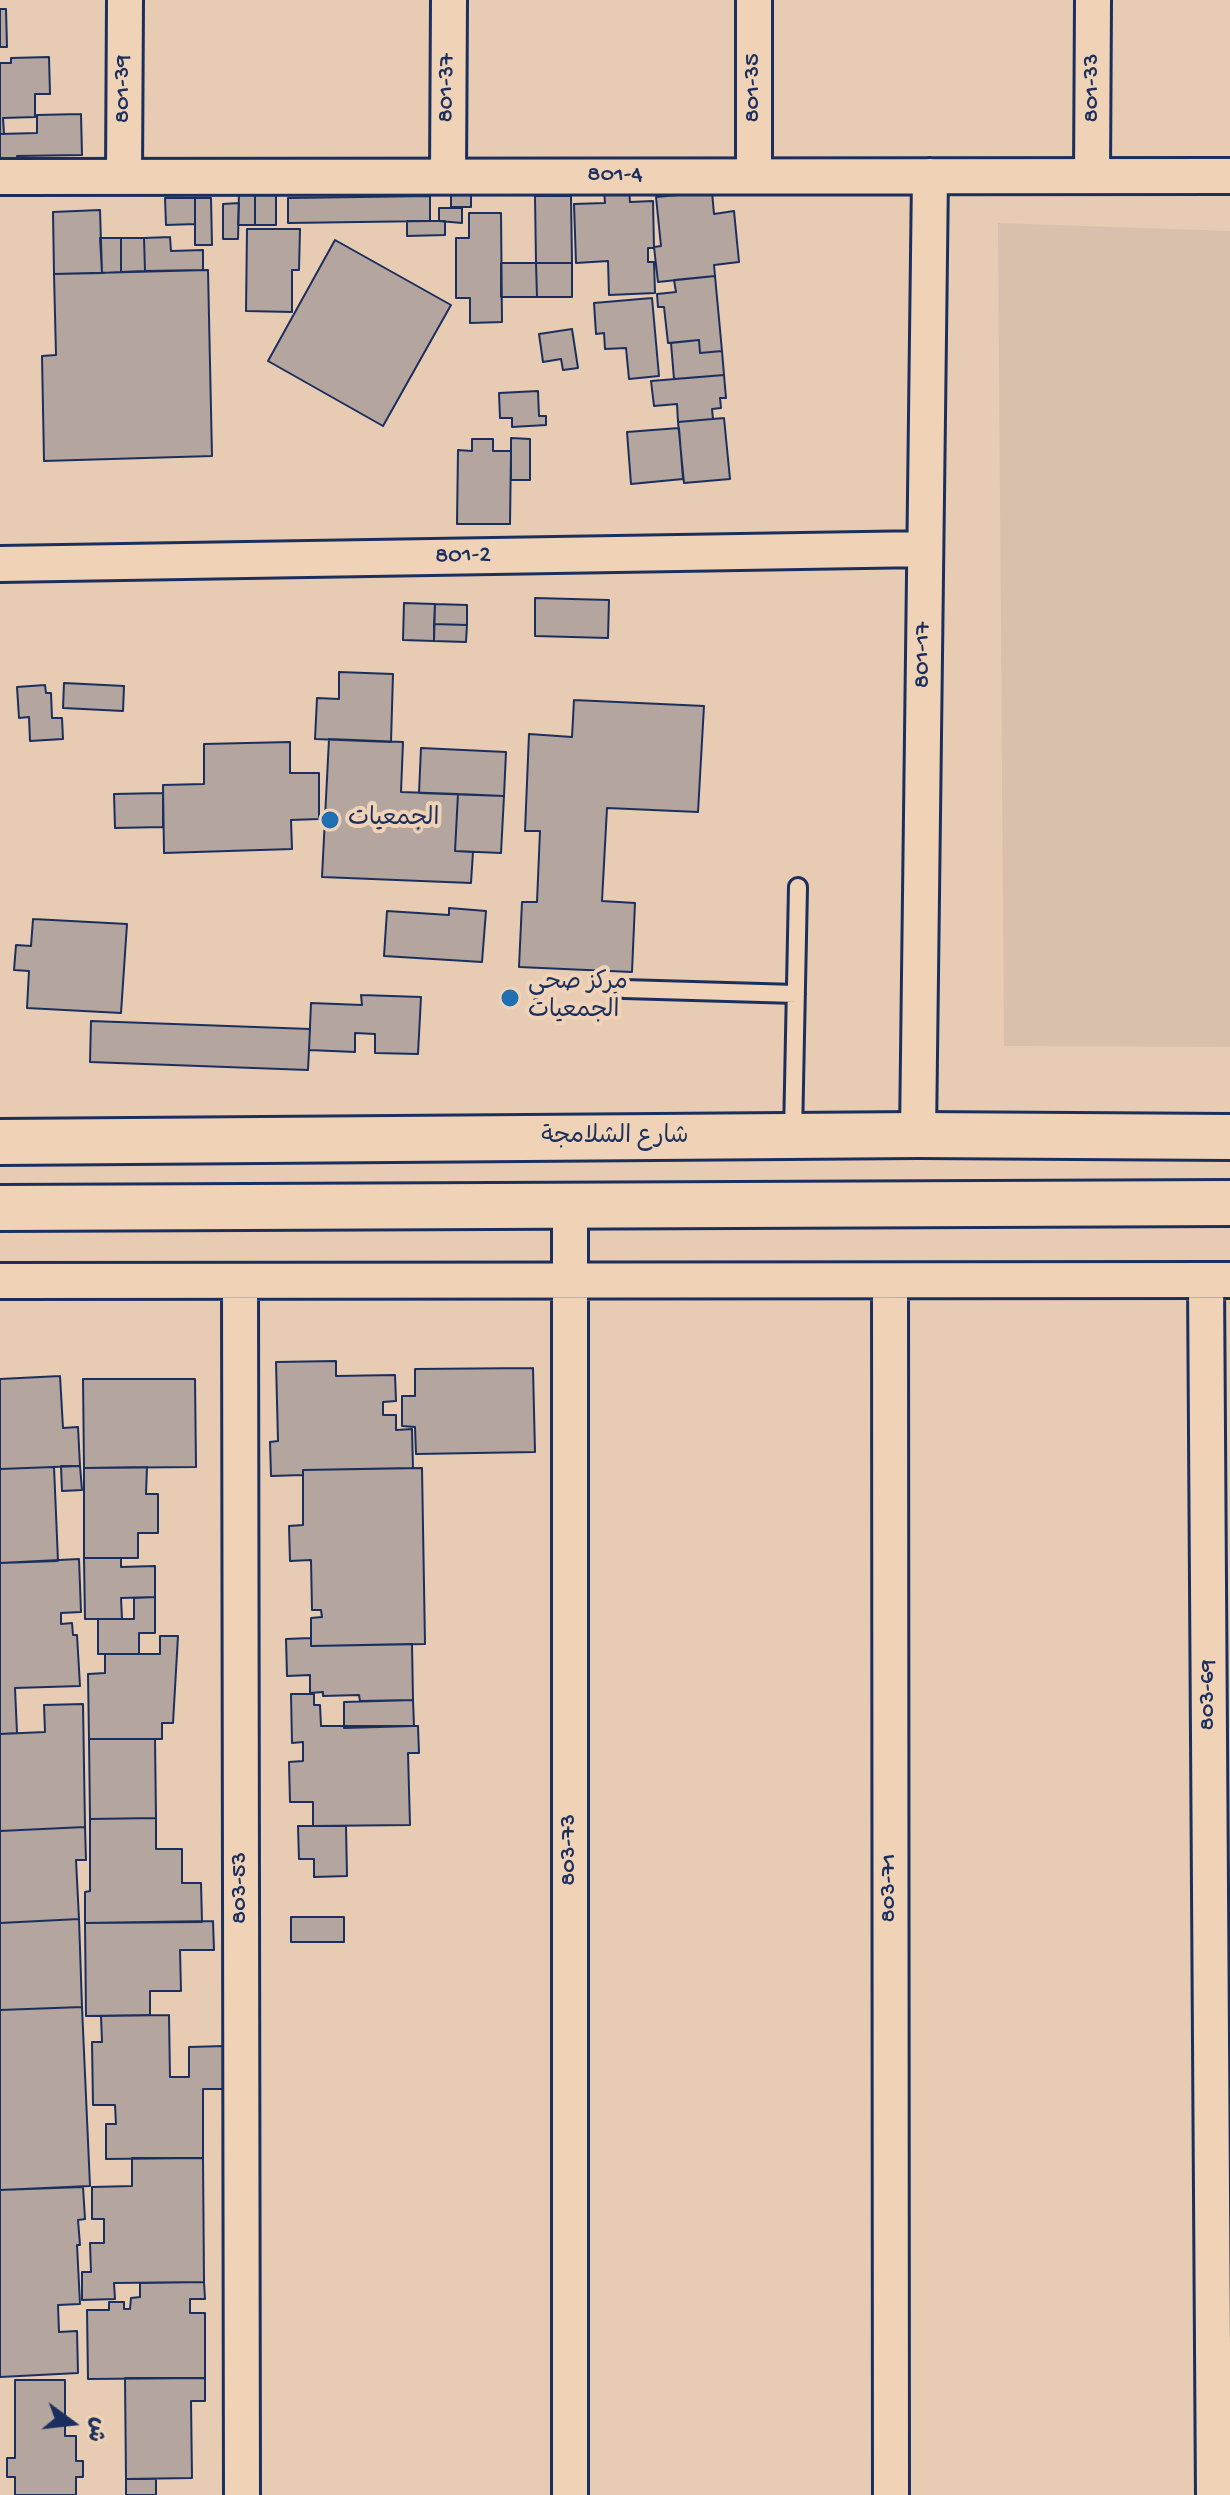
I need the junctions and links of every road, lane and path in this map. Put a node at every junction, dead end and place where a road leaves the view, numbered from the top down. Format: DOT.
graph roads {
  1 [pos="125,0"];
  2 [pos="449,0"];
  3 [pos="754,0"];
  4 [pos="1093,0"];
  5 [pos="448,176"];
  6 [pos="754,176"];
  7 [pos="930,176"];
  8 [pos="1092,176"];
  9 [pos="1230,176"];
  10 [pos="0,177"];
  11 [pos="124,177"];
  12 [pos="925,549"];
  13 [pos="0,564"];
  14 [pos="798,887"];
  15 [pos="624,989"];
  16 [pos="796,994"];
  17 [pos="918,1135"];
  18 [pos="793,1136"];
  19 [pos="1230,1137"];
  20 [pos="0,1142"];
  21 [pos="1230,1203"];
  22 [pos="570,1205"];
  23 [pos="0,1208"];
  24 [pos="1218,1280"];
  25 [pos="0,1281"];
  26 [pos="240,1281"];
  27 [pos="571,1281"];
  28 [pos="890,1281"];
  29 [pos="242,2495"];
  30 [pos="570,2495"];
  31 [pos="891,2495"];
  32 [pos="1214,2495"];
  1 -- 11 [label="street, 801-39"];
  2 -- 5 [label="street, 801-37"];
  3 -- 6 [label="street, 801-35"];
  4 -- 8 [label="street, 801-33"];
  5 -- 6 [label="street, 801-4"];
  5 -- 11 [label="street, 801-4"];
  6 -- 7 [label="street, 801-4"];
  7 -- 8 [label="street, 801-4"];
  7 -- 12 [label="street, 801-17"];
  8 -- 9 [label="street, 801-4"];
  10 -- 11 [label="street, 801-4"];
  12 -- 13 [label="street, 801-2"];
  12 -- 17 [label="street, 801-17"];
  14 -- 16 [label="lane"];
  15 -- 16 [label="lane"];
  16 -- 18 [label="lane"];
  17 -- 18 [label="street, شارع الشلامجة"];
  17 -- 19 [label="street, شارع الشلامجة"];
  18 -- 20 [label="street, شارع الشلامجة"];
  21 -- 22 [label="street"];
  22 -- 23 [label="street"];
  22 -- 27 [label="street, 803-73"];
  24 -- 28 [label="street"];
  24 -- 32 [label="street, 803-69"];
  25 -- 26 [label="street"];
  26 -- 27 [label="street"];
  26 -- 29 [label="street, 803-53"];
  27 -- 28 [label="street"];
  27 -- 30 [label="street, 803-73"];
  28 -- 31 [label="street, 803-71"];
}
